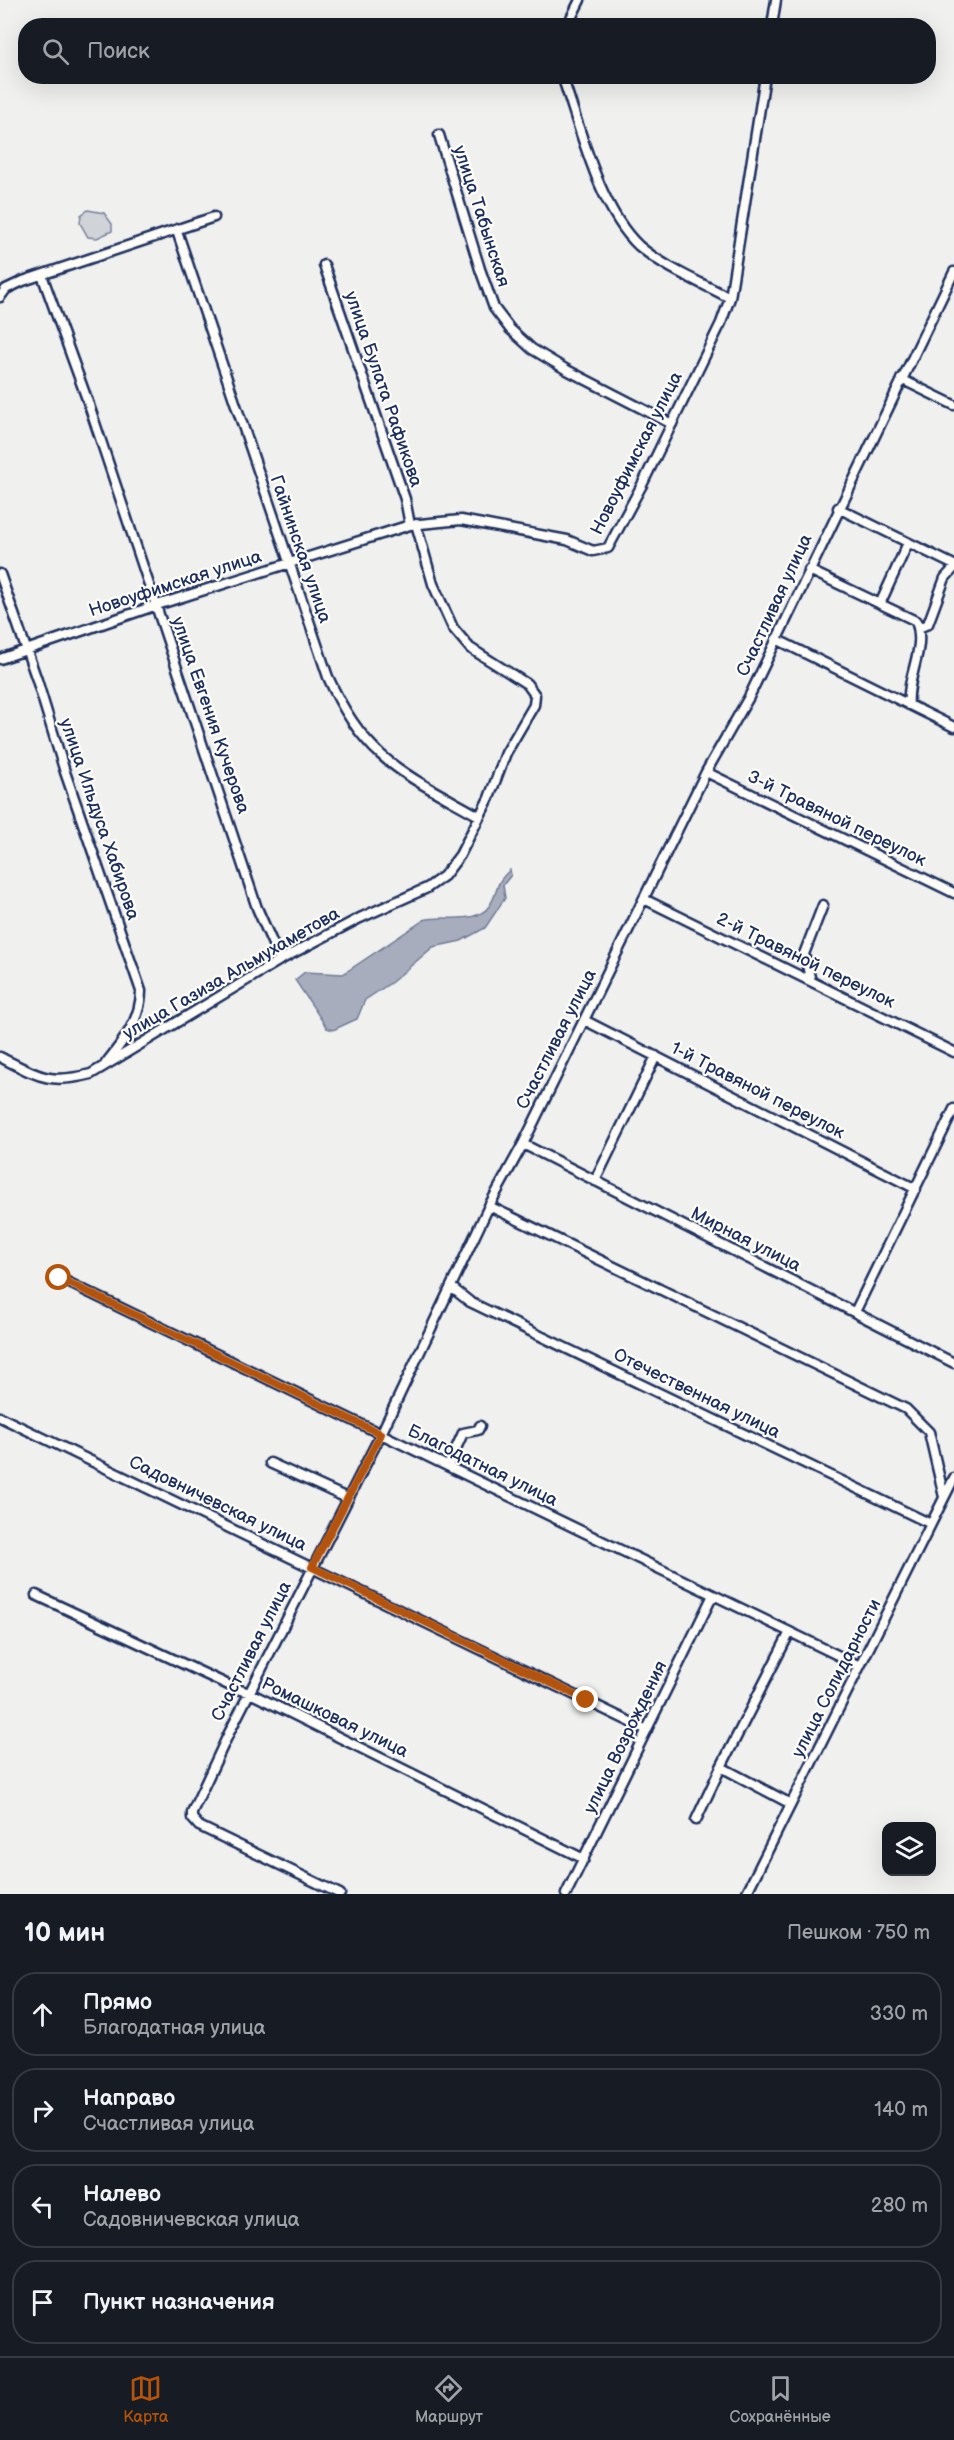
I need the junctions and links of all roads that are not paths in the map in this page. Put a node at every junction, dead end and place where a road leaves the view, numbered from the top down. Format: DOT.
graph roads {
  1 [pos="580,0"];
  2 [pos="776,0"];
  3 [pos="571,18"];
  4 [pos="773,18"];
  5 [pos="565,84"];
  6 [pos="764,84"];
  7 [pos="439,135"];
  8 [pos="214,217"];
  9 [pos="177,231"];
  10 [pos="324,265"];
  11 [pos="954,272"];
  12 [pos="42,275"];
  13 [pos="0,297"];
  14 [pos="730,298"];
  15 [pos="901,379"];
  16 [pos="954,405"];
  17 [pos="672,424"];
  18 [pos="838,508"];
  19 [pos="413,524"];
  20 [pos="908,543"];
  21 [pos="288,562"];
  22 [pos="954,566"];
  23 [pos="809,570"];
  24 [pos="0,574"];
  25 [pos="880,604"];
  26 [pos="157,605"];
  27 [pos="918,628"];
  28 [pos="776,639"];
  29 [pos="25,650"];
  30 [pos="0,659"];
  31 [pos="909,705"];
  32 [pos="954,727"];
  33 [pos="706,772"];
  34 [pos="478,816"];
  35 [pos="954,893"];
  36 [pos="644,899"];
  37 [pos="823,905"];
  38 [pos="280,960"];
  39 [pos="811,981"];
  40 [pos="584,1020"];
  41 [pos="954,1052"];
  42 [pos="656,1056"];
  43 [pos="0,1058"];
  44 [pos="102,1069"];
  45 [pos="954,1109"];
  46 [pos="523,1144"];
  47 [pos="595,1181"];
  48 [pos="916,1189"];
  49 [pos="489,1206"];
  50 [pos="59,1278"];
  51 [pos="451,1287"];
  52 [pos="855,1312"];
  53 [pos="954,1363"];
  54 [pos="0,1417"];
  55 [pos="480,1426"];
  56 [pos="381,1434"];
  57 [pos="270,1463"];
  58 [pos="448,1466"];
  59 [pos="954,1478"];
  60 [pos="944,1497"];
  61 [pos="347,1498"];
  62 [pos="931,1524"];
  63 [pos="312,1567"];
  64 [pos="36,1595"];
  65 [pos="713,1595"];
  66 [pos="790,1632"];
  67 [pos="860,1666"];
  68 [pos="250,1692"];
  69 [pos="647,1731"];
  70 [pos="721,1767"];
  71 [pos="791,1804"];
  72 [pos="696,1820"];
  73 [pos="584,1859"];
  74 [pos="340,1894"];
  75 [pos="566,1894"];
  76 [pos="746,1894"];
  1 -- 3 [label="street"];
  2 -- 4 [label="street"];
  5 -- 14 [label="street"];
  6 -- 14 [label="street, Новоуфимская улица"];
  7 -- 17 [label="street, улица Табынская"];
  8 -- 9 [label="street"];
  9 -- 12 [label="street"];
  9 -- 21 [label="street, Гайнинская улица"];
  10 -- 19 [label="street, улица Булата Рафикова"];
  11 -- 15 [label="street, Счастливая улица"];
  12 -- 13 [label="street"];
  12 -- 26 [label="street, улица Евгения Кучерова"];
  14 -- 17 [label="street, Новоуфимская улица"];
  15 -- 16 [label="street"];
  15 -- 18 [label="street, Счастливая улица"];
  17 -- 19 [label="street, Новоуфимская улица"];
  18 -- 20 [label="street"];
  18 -- 23 [label="street, Счастливая улица"];
  19 -- 21 [label="street, Новоуфимская улица"];
  19 -- 34 [label="street, улица Булата Рафикова"];
  20 -- 22 [label="street"];
  20 -- 25 [label="street"];
  21 -- 26 [label="street, Новоуфимская улица"];
  21 -- 34 [label="street, Гайнинская улица"];
  22 -- 27 [label="street"];
  23 -- 25 [label="street"];
  23 -- 28 [label="street, Счастливая улица"];
  24 -- 29 [label="street, улица Ильдуса Хабирова"];
  25 -- 27 [label="street"];
  26 -- 29 [label="street, Новоуфимская улица"];
  26 -- 38 [label="street, улица Евгения Кучерова"];
  27 -- 31 [label="street"];
  28 -- 31 [label="street"];
  28 -- 33 [label="street, Счастливая улица"];
  29 -- 30 [label="street, Новоуфимская улица"];
  29 -- 44 [label="street, улица Ильдуса Хабирова"];
  31 -- 32 [label="street"];
  33 -- 35 [label="street, 3-й Травяной переулок"];
  33 -- 36 [label="street, Счастливая улица"];
  34 -- 38 [label="street, улица Газиза Альмухаметова"];
  36 -- 39 [label="street, 2-й Травяной переулок"];
  36 -- 40 [label="street, Счастливая улица"];
  37 -- 39 [label="street"];
  38 -- 44 [label="street, улица Газиза Альмухаметова"];
  39 -- 41 [label="street, 2-й Травяной переулок"];
  40 -- 42 [label="street, 1-й Травяной переулок"];
  40 -- 46 [label="street, Счастливая улица"];
  42 -- 47 [label="street"];
  42 -- 48 [label="street, 1-й Травяной переулок"];
  43 -- 44 [label="street, улица Газиза Альмухаметова"];
  45 -- 48 [label="street"];
  46 -- 47 [label="street, Мирная улица"];
  46 -- 49 [label="street, Счастливая улица"];
  47 -- 52 [label="street, Мирная улица"];
  48 -- 52 [label="street"];
  49 -- 51 [label="street, Счастливая улица"];
  49 -- 60 [label="street"];
  50 -- 56 [label="street, Благодатная улица"];
  51 -- 56 [label="street, Счастливая улица"];
  51 -- 62 [label="street, Отечественная улица"];
  52 -- 53 [label="street, Мирная улица"];
  54 -- 63 [label="street, Садовничевская улица"];
  55 -- 58 [label="street"];
  56 -- 58 [label="street, Благодатная улица"];
  56 -- 61 [label="street, Счастливая улица"];
  57 -- 61 [label="street"];
  58 -- 65 [label="street, Благодатная улица"];
  59 -- 60 [label="street, улица Солидарности"];
  60 -- 62 [label="street, улица Солидарности"];
  61 -- 63 [label="street, Счастливая улица"];
  62 -- 67 [label="street, улица Солидарности"];
  63 -- 68 [label="street, Счастливая улица"];
  63 -- 69 [label="street, Садовничевская улица"];
  64 -- 68 [label="street, Ромашковая улица"];
  65 -- 66 [label="street, Благодатная улица"];
  65 -- 69 [label="street, улица Возрождения"];
  66 -- 67 [label="street, Благодатная улица"];
  66 -- 70 [label="street"];
  67 -- 71 [label="street, улица Солидарности"];
  68 -- 73 [label="street, Ромашковая улица"];
  68 -- 74 [label="street, Счастливая улица"];
  69 -- 73 [label="street, улица Возрождения"];
  70 -- 71 [label="street"];
  70 -- 72 [label="street"];
  71 -- 76 [label="street, улица Солидарности"];
  73 -- 75 [label="street, улица Возрождения"];
}
